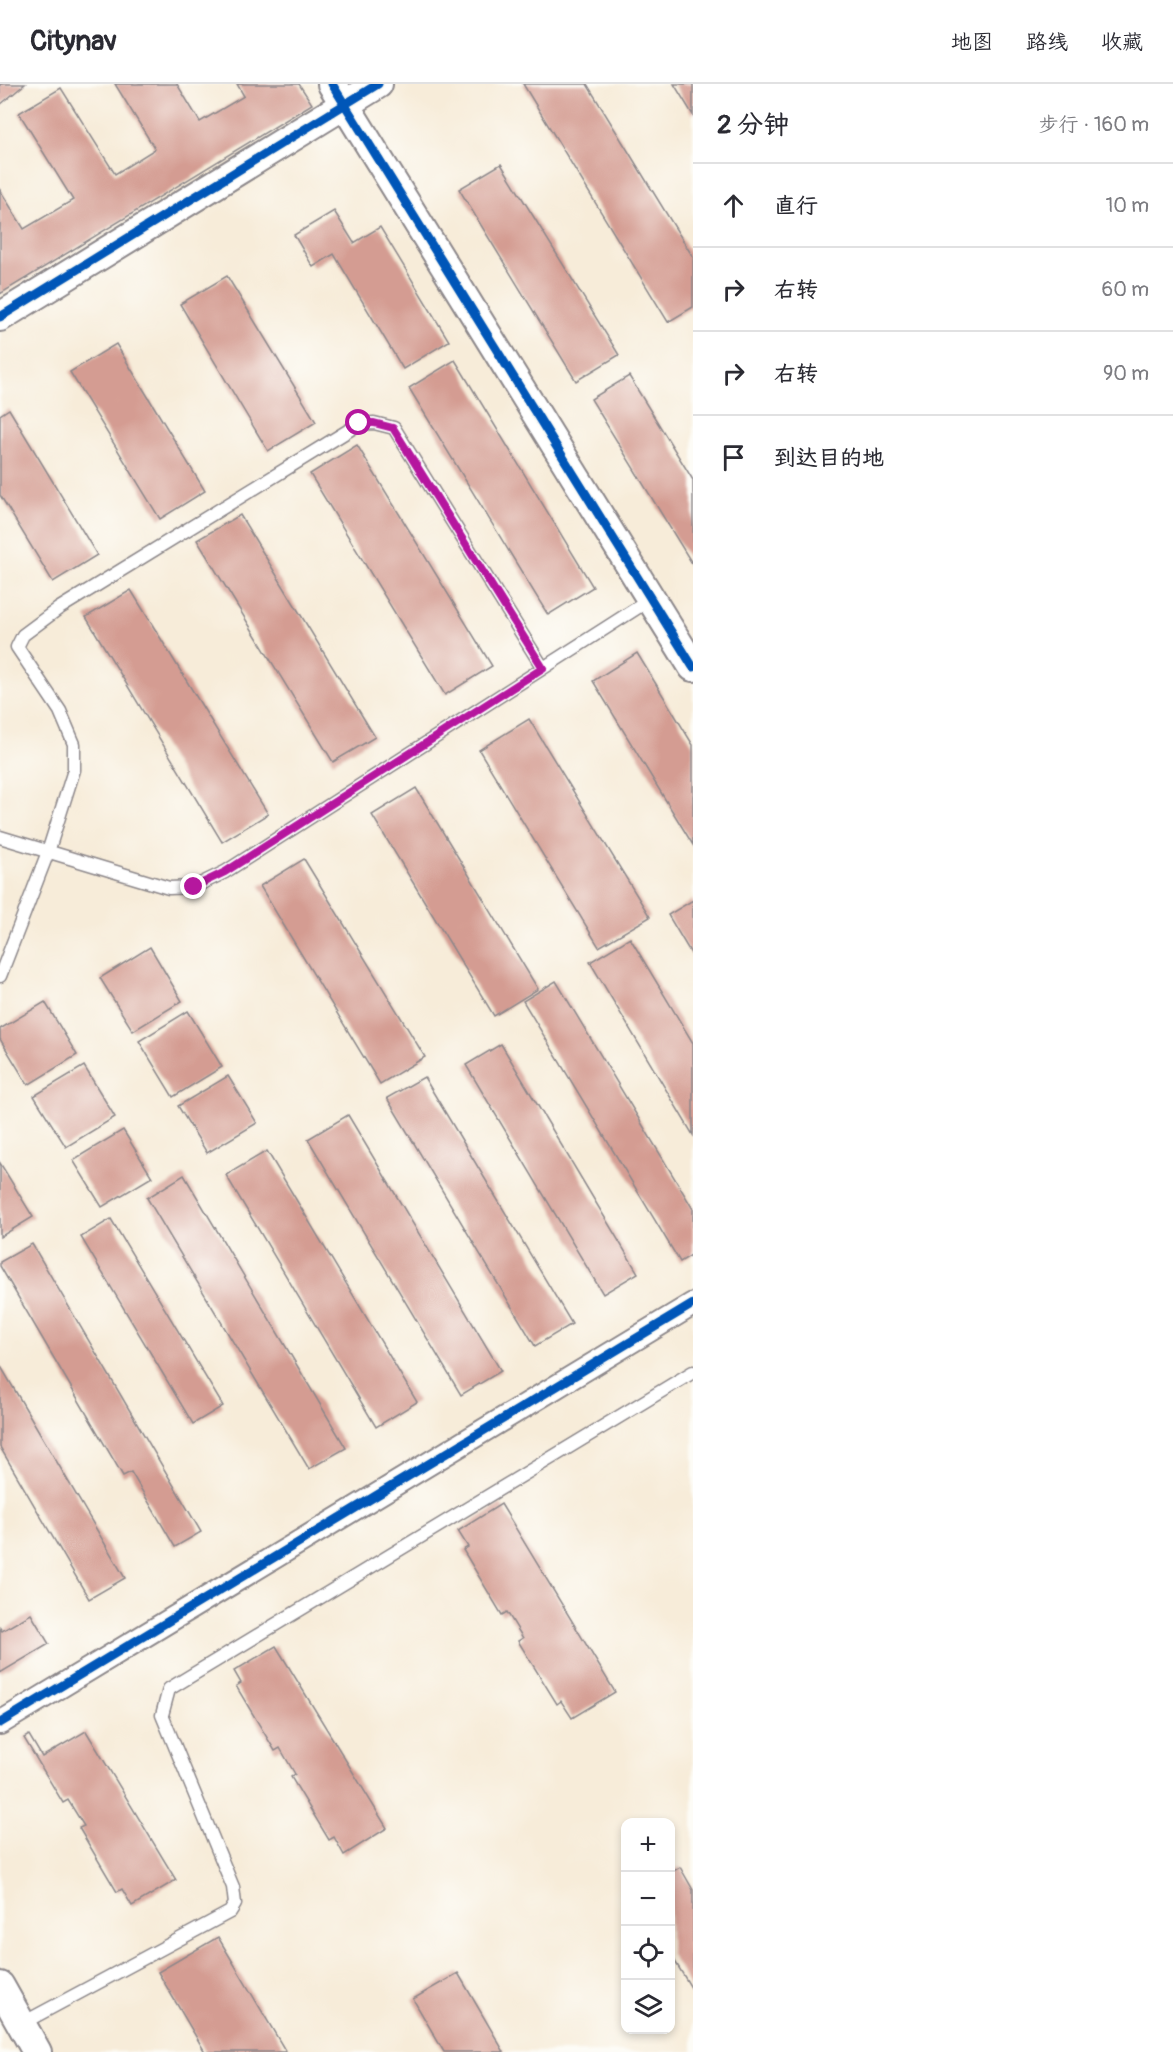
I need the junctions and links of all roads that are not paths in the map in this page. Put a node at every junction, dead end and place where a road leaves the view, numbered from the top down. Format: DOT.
graph roads {
  1 [pos="378,84"];
  2 [pos="339,94"];
  3 [pos="0,317"];
  4 [pos="651,598"];
  5 [pos="690,656"];
  6 [pos="543,668"];
  7 [pos="0,837"];
  8 [pos="48,852"];
  9 [pos="0,976"];
  10 [pos="693,1304"];
  11 [pos="693,1372"];
  12 [pos="0,1723"];
  13 [pos="0,1986"];
  14 [pos="21,2024"];
  15 [pos="37,2052"];
  1 -- 2 [label="street"];
  2 -- 3 [label="street"];
  2 -- 4 [label="street"];
  4 -- 5 [label="street"];
  4 -- 6 [label="lane"];
  6 -- 8 [label="lane"];
  6 -- 8 [label="lane"];
  7 -- 8 [label="lane"];
  8 -- 9 [label="lane"];
  10 -- 12 [label="street"];
  11 -- 14 [label="lane"];
  13 -- 14 [label="street"];
  14 -- 15 [label="street"];
}
